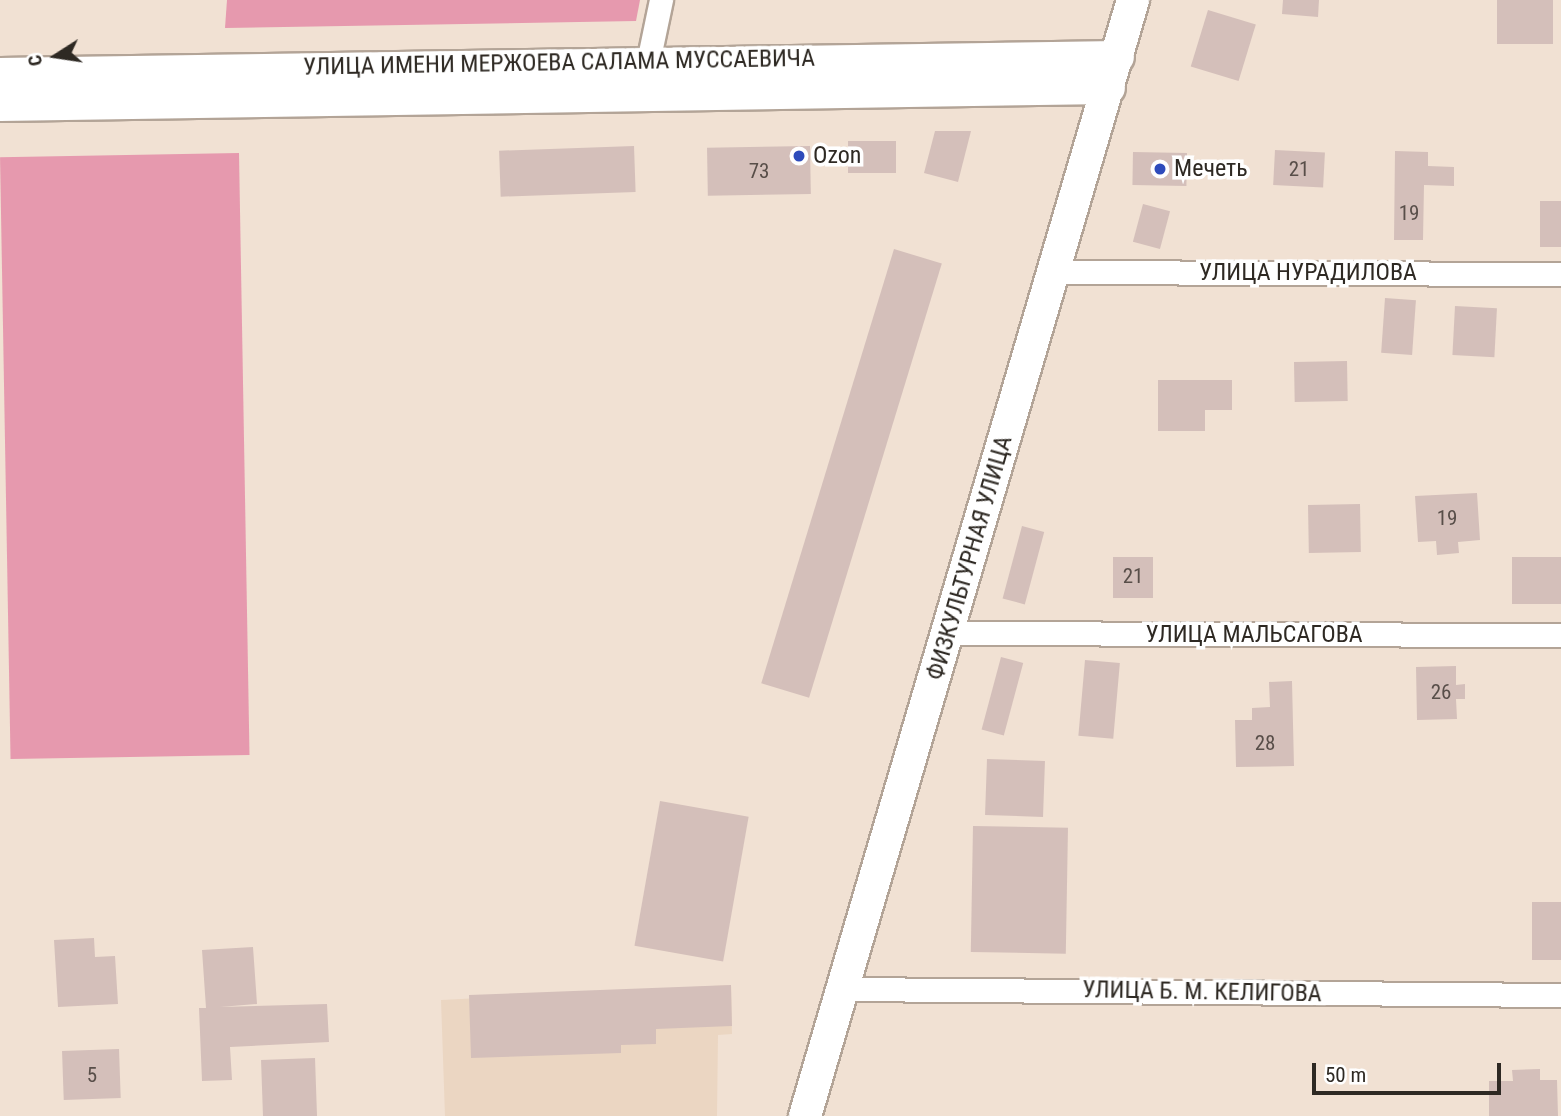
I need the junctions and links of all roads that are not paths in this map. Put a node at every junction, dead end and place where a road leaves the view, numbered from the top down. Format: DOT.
graph roads {
  1 [pos="661,0"];
  2 [pos="1133,0"];
  3 [pos="1118,57"];
  4 [pos="648,62"];
  5 [pos="0,74"];
  6 [pos="1109,89"];
  7 [pos="0,105"];
  8 [pos="1054,272"];
  9 [pos="1561,274"];
  10 [pos="948,633"];
  11 [pos="1561,635"];
  12 [pos="843,989"];
  13 [pos="1561,995"];
  14 [pos="805,1116"];
  1 -- 4 [label="street"];
  2 -- 3 [label="street, ФИЗКУЛЬТУРНАЯ УЛИЦА"];
  3 -- 4 [label="street, УЛИЦА ИМЕНИ МЕРЖОЕВА САЛАМА МУССАЕВИЧА"];
  3 -- 6 [label="street, ФИЗКУЛЬТУРНАЯ УЛИЦА"];
  4 -- 5 [label="street, УЛИЦА ИМЕНИ МЕРЖОЕВА САЛАМА МУССАЕВИЧА"];
  6 -- 7 [label="street, УЛИЦА ИМЕНИ МЕРЖОЕВА САЛАМА МУССАЕВИЧА"];
  6 -- 8 [label="street, ФИЗКУЛЬТУРНАЯ УЛИЦА"];
  8 -- 9 [label="street, УЛИЦА НУРАДИЛОВА"];
  8 -- 10 [label="street, ФИЗКУЛЬТУРНАЯ УЛИЦА"];
  10 -- 11 [label="street, УЛИЦА МАЛЬСАГОВА"];
  10 -- 12 [label="street, ФИЗКУЛЬТУРНАЯ УЛИЦА"];
  12 -- 13 [label="street, УЛИЦА Б. М. КЕЛИГОВА"];
  12 -- 14 [label="street, ФИЗКУЛЬТУРНАЯ УЛИЦА"];
}
